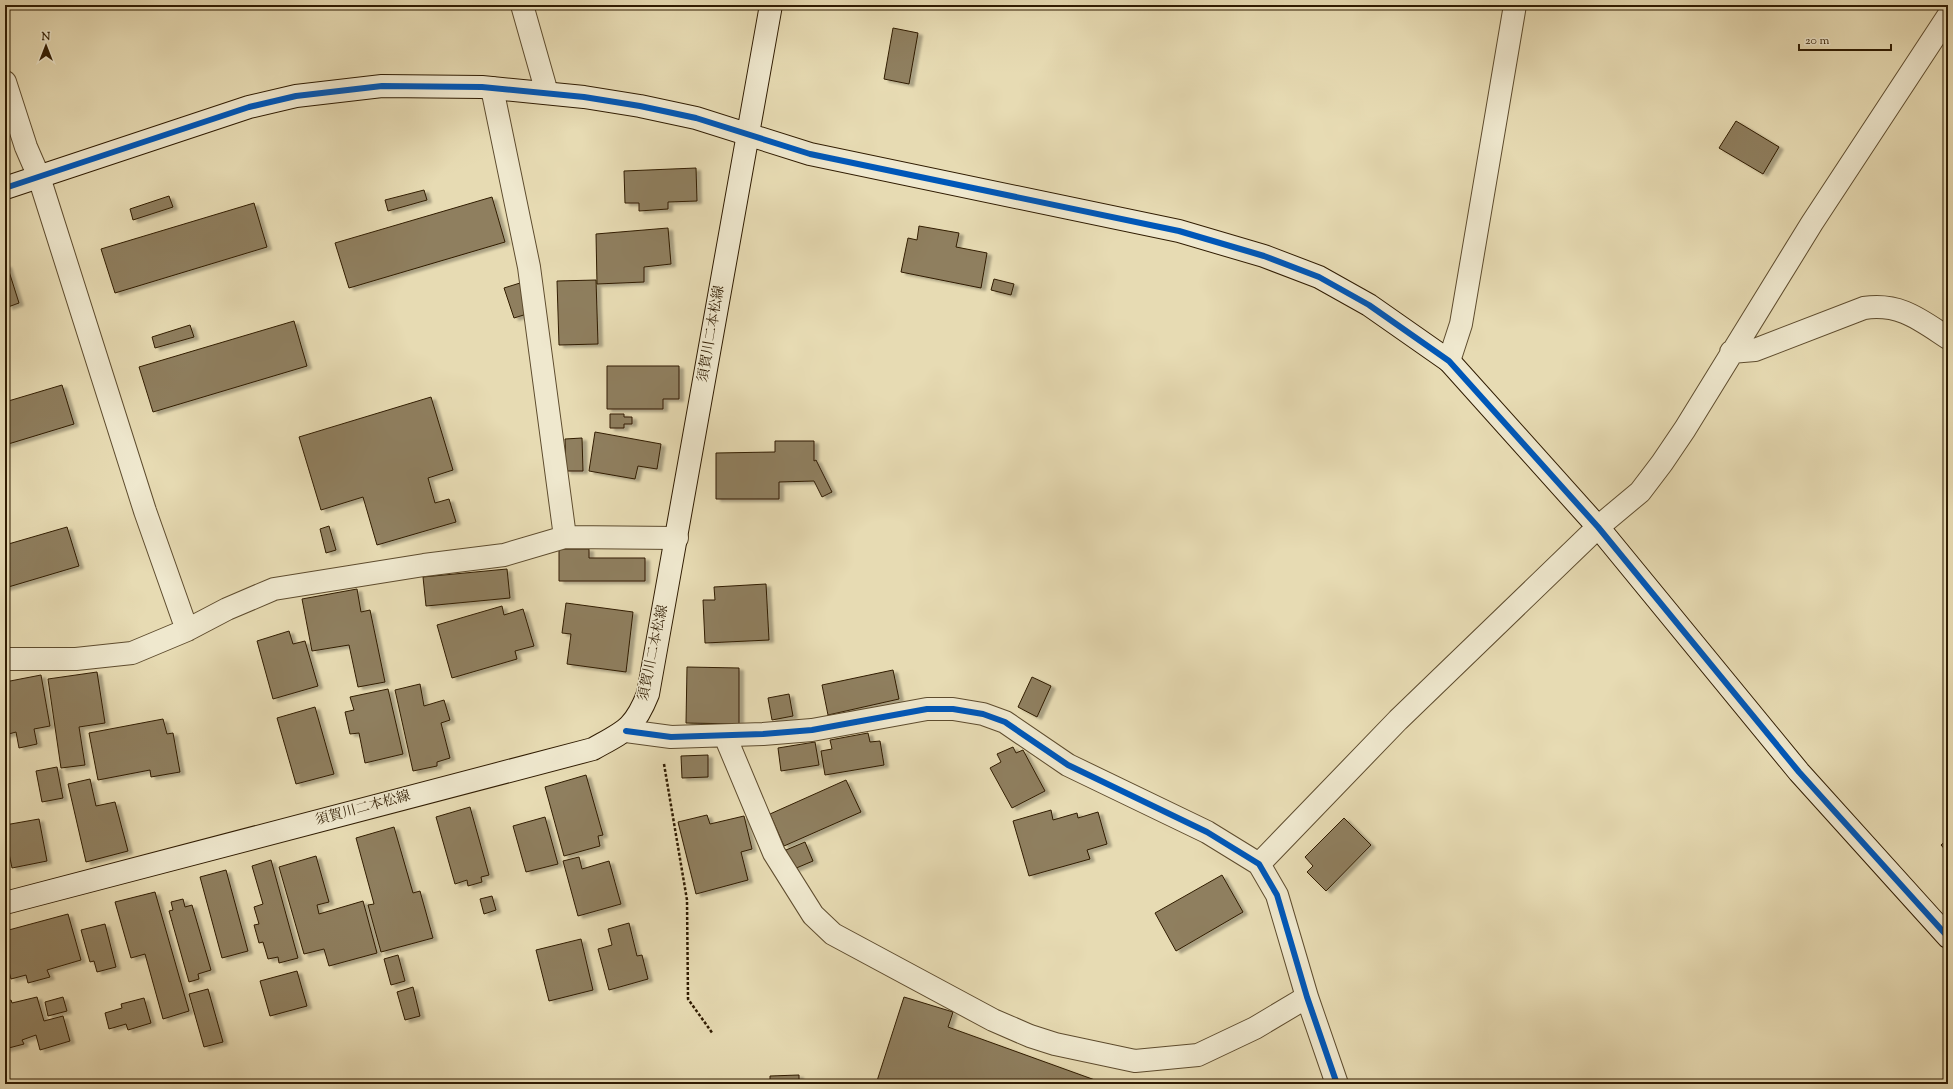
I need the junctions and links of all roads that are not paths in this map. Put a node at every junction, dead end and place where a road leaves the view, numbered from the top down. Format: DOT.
graph roads {
  1 [pos="522,5"];
  2 [pos="771,5"];
  3 [pos="1516,5"];
  4 [pos="1948,16"];
  5 [pos="5,82"];
  6 [pos="492,88"];
  7 [pos="547,93"];
  8 [pos="746,135"];
  9 [pos="39,177"];
  10 [pos="5,188"];
  11 [pos="1948,338"];
  12 [pos="1731,352"];
  13 [pos="1449,361"];
  14 [pos="1598,527"];
  15 [pos="565,536"];
  16 [pos="677,538"];
  17 [pos="187,630"];
  18 [pos="5,659"];
  19 [pos="626,731"];
  20 [pos="725,736"];
  21 [pos="1259,864"];
  22 [pos="5,903"];
  23 [pos="1948,937"];
  24 [pos="1307,997"];
  25 [pos="1337,1084"];
  1 -- 7 [label="street"];
  2 -- 8 [label="street, 須賀川二本松線"];
  3 -- 13 [label="street"];
  4 -- 12 [label="street"];
  5 -- 9 [label="street"];
  6 -- 7 [label="street"];
  6 -- 9 [label="street"];
  6 -- 15 [label="street"];
  7 -- 8 [label="street"];
  8 -- 13 [label="street"];
  8 -- 16 [label="street, 須賀川二本松線"];
  9 -- 10 [label="street"];
  9 -- 17 [label="street"];
  11 -- 12 [label="street"];
  12 -- 14 [label="street"];
  13 -- 14 [label="street"];
  14 -- 21 [label="street"];
  14 -- 23 [label="street"];
  15 -- 16 [label="street"];
  15 -- 17 [label="street"];
  16 -- 19 [label="street, 須賀川二本松線"];
  17 -- 18 [label="street"];
  19 -- 20 [label="street"];
  19 -- 22 [label="street, 須賀川二本松線"];
  20 -- 21 [label="street"];
  20 -- 24 [label="street"];
  21 -- 24 [label="street"];
  24 -- 25 [label="street"];
}
